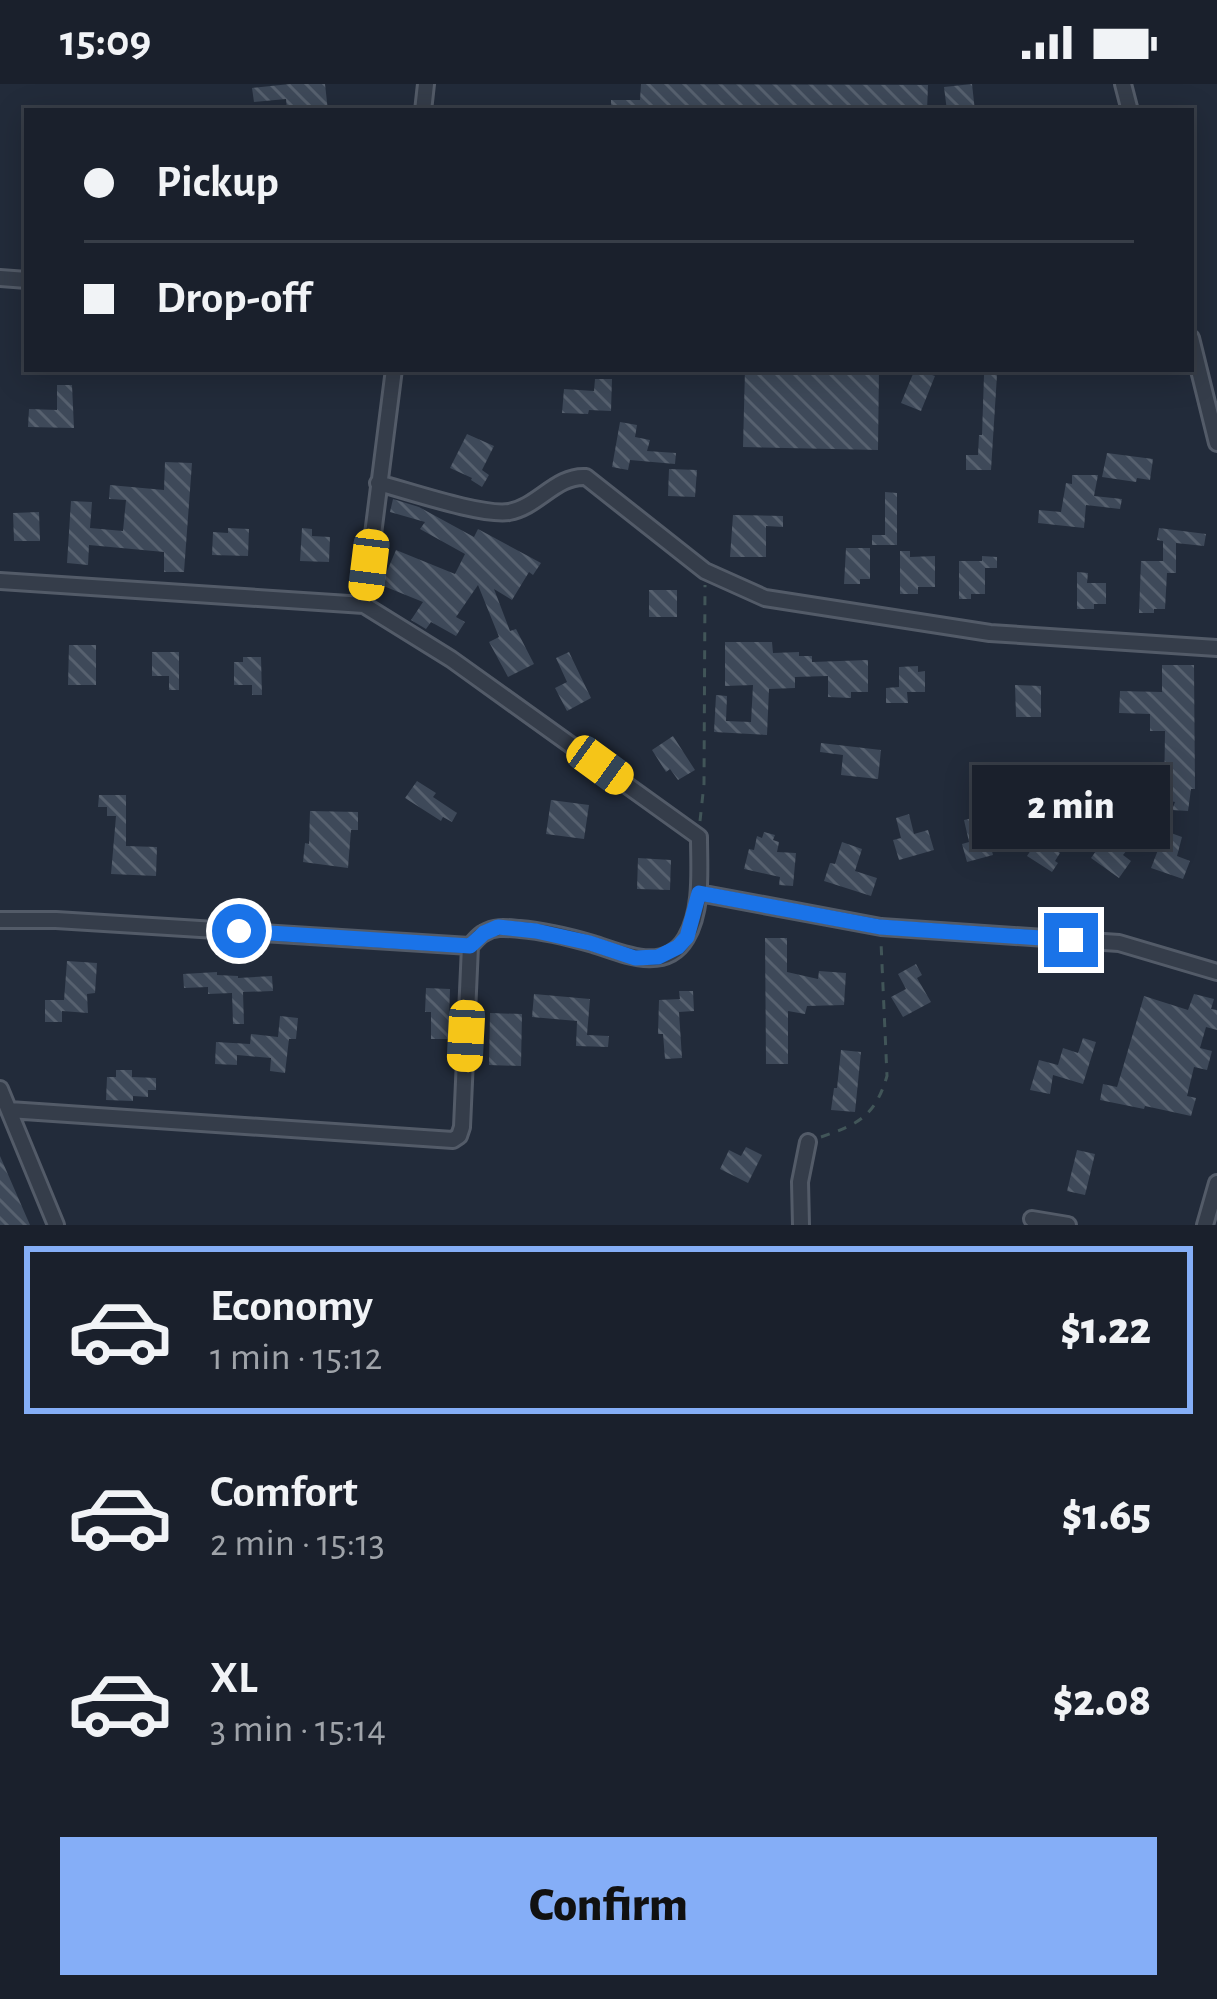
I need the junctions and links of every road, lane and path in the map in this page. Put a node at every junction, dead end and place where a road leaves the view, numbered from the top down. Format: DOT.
graph roads {
  1 [pos="1194,350"];
  2 [pos="394,372"];
  3 [pos="1217,443"];
  4 [pos="379,483"];
  5 [pos="705,571"];
  6 [pos="0,581"];
  7 [pos="364,605"];
  8 [pos="1217,648"];
  9 [pos="699,837"];
  10 [pos="699,893"];
  11 [pos="0,920"];
  12 [pos="880,927"];
  13 [pos="470,946"];
  14 [pos="1217,971"];
  15 [pos="0,1089"];
  16 [pos="9,1110"];
  17 [pos="808,1142"];
  18 [pos="1217,1183"];
  19 [pos="1032,1220"];
  20 [pos="56,1225"];
  21 [pos="801,1225"];
  22 [pos="1068,1225"];
  23 [pos="1205,1225"];
  1 -- 3 [label="street"];
  2 -- 4 [label="street"];
  4 -- 5 [label="street"];
  4 -- 7 [label="street"];
  5 -- 8 [label="street"];
  5 -- 9 [label="path"];
  6 -- 7 [label="street"];
  7 -- 9 [label="street"];
  9 -- 10 [label="street"];
  10 -- 12 [label="street"];
  10 -- 13 [label="street"];
  11 -- 13 [label="street"];
  12 -- 14 [label="street"];
  12 -- 17 [label="path"];
  13 -- 16 [label="street"];
  15 -- 16 [label="street"];
  16 -- 20 [label="street"];
  17 -- 21 [label="street"];
  18 -- 23 [label="street"];
  19 -- 22 [label="street"];
}
